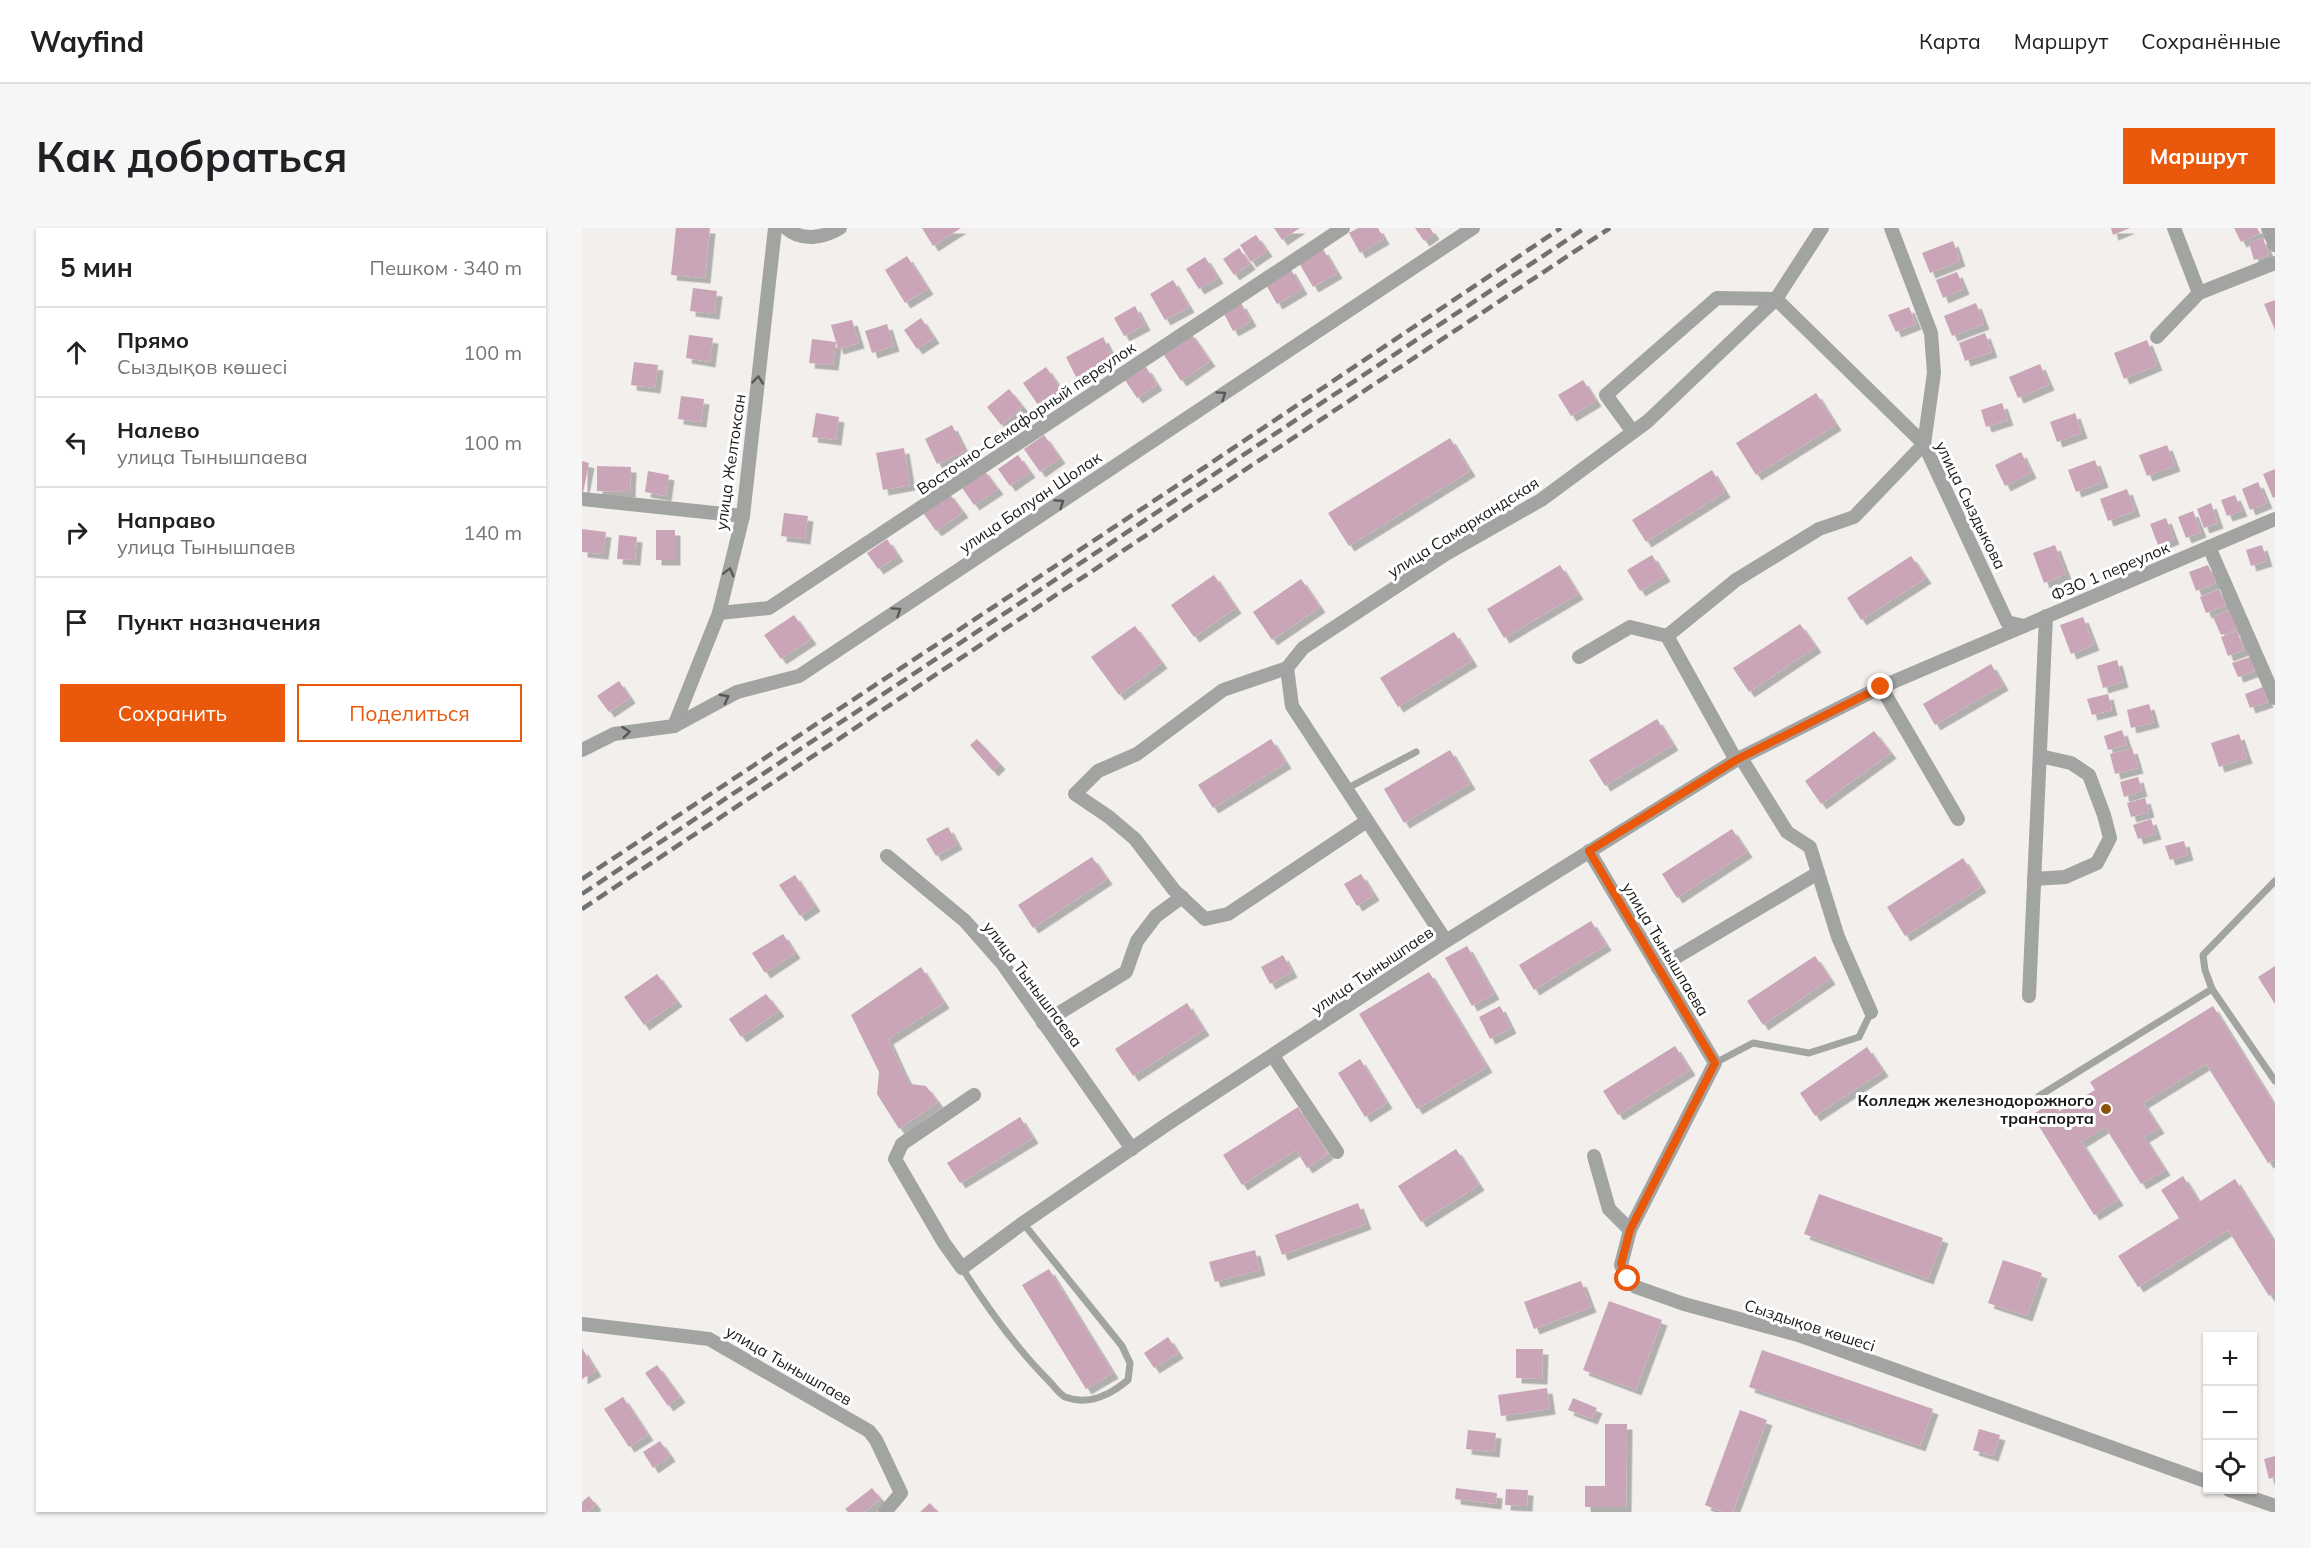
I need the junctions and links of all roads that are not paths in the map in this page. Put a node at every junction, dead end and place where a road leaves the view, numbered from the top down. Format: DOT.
graph roads {
  1 [pos="775,228"];
  2 [pos="786,228"];
  3 [pos="840,228"];
  4 [pos="1343,228"];
  5 [pos="1473,228"];
  6 [pos="1822,228"];
  7 [pos="1891,228"];
  8 [pos="2174,228"];
  9 [pos="2268,228"];
  10 [pos="2275,245"];
  11 [pos="2275,263"];
  12 [pos="2199,292"];
  13 [pos="1776,299"];
  14 [pos="2157,337"];
  15 [pos="1633,432"];
  16 [pos="1924,444"];
  17 [pos="582,499"];
  18 [pos="743,516"];
  19 [pos="2275,519"];
  20 [pos="2209,546"];
  21 [pos="719,613"];
  22 [pos="2046,616"];
  23 [pos="2024,626"];
  24 [pos="1667,636"];
  25 [pos="1579,657"];
  26 [pos="1287,668"];
  27 [pos="1881,687"];
  28 [pos="2275,698"];
  29 [pos="674,726"];
  30 [pos="582,750"];
  31 [pos="1416,752"];
  32 [pos="2040,756"];
  33 [pos="1738,759"];
  34 [pos="1346,789"];
  35 [pos="1958,819"];
  36 [pos="1367,821"];
  37 [pos="1589,851"];
  38 [pos="887,856"];
  39 [pos="1818,873"];
  40 [pos="2034,879"];
  41 [pos="2275,881"];
  42 [pos="1182,897"];
  43 [pos="1446,941"];
  44 [pos="1658,968"];
  45 [pos="2212,989"];
  46 [pos="2029,996"];
  47 [pos="1872,1012"];
  48 [pos="1043,1023"];
  49 [pos="1273,1056"];
  50 [pos="1715,1063"];
  51 [pos="2275,1081"];
  52 [pos="974,1095"];
  53 [pos="2039,1096"];
  54 [pos="1132,1149"];
  55 [pos="1337,1152"];
  56 [pos="1594,1156"];
  57 [pos="1023,1223"];
  58 [pos="1630,1230"];
  59 [pos="962,1268"];
  60 [pos="582,1324"];
  61 [pos="2203,1480"];
  62 [pos="2240,1494"];
  63 [pos="2275,1506"];
  64 [pos="885,1512"];
  18 -- 1 [label="street, улица Желтоксан, one-way"];
  2 -- 3 [label="street"];
  4 -- 21 [label="street, Восточно-Семафорный переулок"];
  29 -- 5 [label="street, улица Балуан Шолак, one-way"];
  6 -- 13 [label="street, улица Самаркандская"];
  7 -- 16 [label="street"];
  8 -- 12 [label="street"];
  9 -- 10 [label="street"];
  11 -- 12 [label="street"];
  12 -- 14 [label="street"];
  13 -- 15 [label="street, улица Самаркандская"];
  13 -- 15 [label="street"];
  13 -- 16 [label="street, улица Сыздыкова"];
  15 -- 26 [label="street, улица Самаркандская"];
  16 -- 23 [label="street, улица Сыздыкова"];
  16 -- 24 [label="street"];
  17 -- 18 [label="street"];
  21 -- 18 [label="street, улица Желтоксан, one-way"];
  19 -- 20 [label="street, ФЗО 1 переулок"];
  20 -- 22 [label="street, ФЗО 1 переулок"];
  20 -- 28 [label="street"];
  21 -- 29 [label="street, улица Желтоксан"];
  22 -- 23 [label="street, ФЗО 1 переулок"];
  22 -- 32 [label="street"];
  23 -- 27 [label="street, улица Тынышпаев"];
  24 -- 25 [label="street"];
  24 -- 33 [label="street"];
  26 -- 34 [label="street"];
  26 -- 42 [label="street, улица Самаркандская"];
  27 -- 33 [label="street, улица Тынышпаев"];
  27 -- 35 [label="street"];
  30 -- 29 [label="street, улица Балуан Шолак, one-way"];
  31 -- 34 [label="lane"];
  32 -- 40 [label="street"];
  32 -- 40 [label="street"];
  33 -- 37 [label="street, улица Тынышпаев"];
  33 -- 39 [label="street"];
  34 -- 36 [label="street"];
  36 -- 42 [label="street"];
  36 -- 43 [label="street"];
  37 -- 43 [label="street, улица Тынышпаев"];
  37 -- 44 [label="street, улица Тынышпаева"];
  38 -- 48 [label="street, улица Тынышпаева"];
  39 -- 44 [label="street"];
  39 -- 47 [label="street"];
  40 -- 46 [label="street"];
  41 -- 45 [label="lane"];
  42 -- 48 [label="street"];
  43 -- 49 [label="street, улица Тынышпаев"];
  44 -- 50 [label="street, улица Тынышпаева"];
  45 -- 51 [label="lane"];
  45 -- 53 [label="lane"];
  47 -- 50 [label="lane"];
  48 -- 54 [label="street, улица Тынышпаева"];
  49 -- 54 [label="street, улица Тынышпаев"];
  49 -- 55 [label="street"];
  50 -- 58 [label="street, Сыздықов көшесі"];
  52 -- 59 [label="street"];
  54 -- 57 [label="street, улица Тынышпаев"];
  56 -- 58 [label="street"];
  57 -- 59 [label="street, улица Тынышпаев"];
  57 -- 59 [label="lane"];
  58 -- 61 [label="street, Сыздықов көшесі"];
  60 -- 64 [label="street, улица Тынышпаев"];
  62 -- 63 [label="street"];
}
